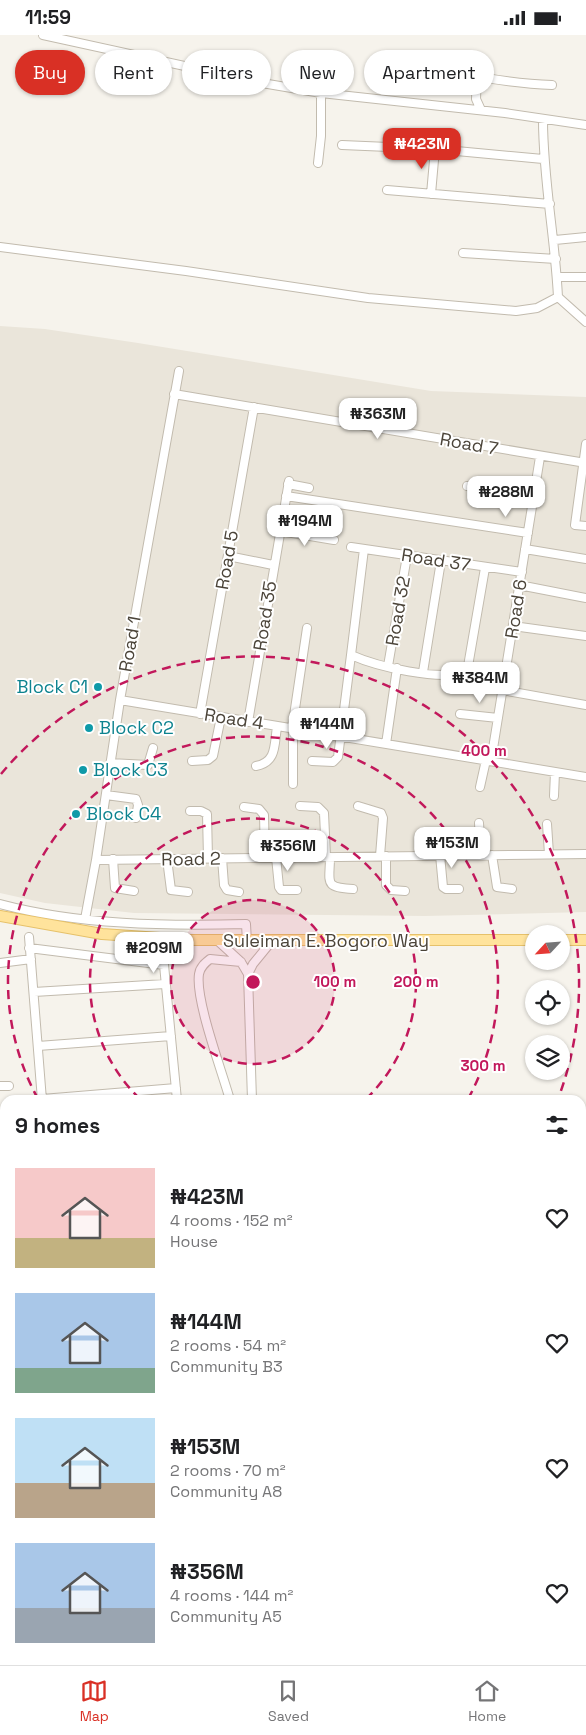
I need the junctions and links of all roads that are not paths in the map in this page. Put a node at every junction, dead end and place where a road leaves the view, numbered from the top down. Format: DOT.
graph roads {
  1 [pos="43,35"];
  2 [pos="494,79"];
  3 [pos="552,85"];
  4 [pos="281,86"];
  5 [pos="321,95"];
  6 [pos="340,95"];
  7 [pos="476,95"];
  8 [pos="481,110"];
  9 [pos="543,120"];
  10 [pos="586,125"];
  11 [pos="342,145"];
  12 [pos="435,149"];
  13 [pos="543,159"];
  14 [pos="318,163"];
  15 [pos="387,190"];
  16 [pos="431,193"];
  17 [pos="550,203"];
  18 [pos="586,237"];
  19 [pos="555,239"];
  20 [pos="0,247"];
  21 [pos="463,253"];
  22 [pos="556,259"];
  23 [pos="557,277"];
  24 [pos="586,277"];
  25 [pos="558,297"];
  26 [pos="586,322"];
  27 [pos="178,371"];
  28 [pos="174,394"];
  29 [pos="254,407"];
  30 [pos="586,444"];
  31 [pos="540,457"];
  32 [pos="585,463"];
  33 [pos="467,486"];
  34 [pos="309,488"];
  35 [pos="286,496"];
  36 [pos="534,496"];
  37 [pos="586,526"];
  38 [pos="280,531"];
  39 [pos="528,533"];
  40 [pos="334,540"];
  41 [pos="351,547"];
  42 [pos="364,549"];
  43 [pos="525,549"];
  44 [pos="228,556"];
  45 [pos="408,556"];
  46 [pos="586,559"];
  47 [pos="441,561"];
  48 [pos="273,565"];
  49 [pos="485,568"];
  50 [pos="522,572"];
  51 [pos="519,585"];
  52 [pos="586,598"];
  53 [pos="513,626"];
  54 [pos="307,628"];
  55 [pos="586,637"];
  56 [pos="351,655"];
  57 [pos="388,666"];
  58 [pos="397,668"];
  59 [pos="423,672"];
  60 [pos="466,673"];
  61 [pos="504,680"];
  62 [pos="502,690"];
  63 [pos="120,699"];
  64 [pos="586,705"];
  65 [pos="460,713"];
  66 [pos="200,714"];
  67 [pos="222,717"];
  68 [pos="498,718"];
  69 [pos="248,722"];
  70 [pos="278,727"];
  71 [pos="293,729"];
  72 [pos="340,737"];
  73 [pos="386,744"];
  74 [pos="153,749"];
  75 [pos="192,761"];
  76 [pos="312,761"];
  77 [pos="488,761"];
  78 [pos="110,763"];
  79 [pos="256,766"];
  80 [pos="555,772"];
  81 [pos="586,777"];
  82 [pos="293,784"];
  83 [pos="480,787"];
  84 [pos="106,795"];
  85 [pos="554,796"];
  86 [pos="300,806"];
  87 [pos="358,806"];
  88 [pos="244,807"];
  89 [pos="190,811"];
  90 [pos="136,819"];
  91 [pos="480,823"];
  92 [pos="547,824"];
  93 [pos="549,854"];
  94 [pos="586,854"];
  95 [pos="440,855"];
  96 [pos="480,855"];
  97 [pos="492,855"];
  98 [pos="383,856"];
  99 [pos="276,857"];
  100 [pos="328,857"];
  101 [pos="208,858"];
  102 [pos="222,858"];
  103 [pos="265,858"];
  104 [pos="113,859"];
  105 [pos="167,859"];
  106 [pos="96,860"];
  107 [pos="353,889"];
  108 [pos="459,889"];
  109 [pos="512,889"];
  110 [pos="297,890"];
  111 [pos="134,891"];
  112 [pos="188,891"];
  113 [pos="406,891"];
  114 [pos="239,892"];
  115 [pos="0,903"];
  116 [pos="0,916"];
  117 [pos="85,919"];
  118 [pos="29,937"];
  119 [pos="586,939"];
  120 [pos="525,940"];
  121 [pos="570,940"];
  122 [pos="218,941"];
  123 [pos="247,942"];
  124 [pos="271,942"];
  125 [pos="29,948"];
  126 [pos="31,959"];
  127 [pos="241,962"];
  128 [pos="0,963"];
  129 [pos="248,974"];
  130 [pos="165,984"];
  131 [pos="34,992"];
  132 [pos="171,1035"];
  133 [pos="38,1046"];
  134 [pos="0,1086"];
  135 [pos="9,1086"];
  136 [pos="176,1088"];
  137 [pos="147,1090"];
  138 [pos="42,1095"];
  139 [pos="111,1095"];
  140 [pos="148,1095"];
  141 [pos="177,1095"];
  142 [pos="228,1095"];
  143 [pos="252,1095"];
  1 -- 4 [label="street"];
  2 -- 3 [label="street"];
  5 -- 14 [label="street"];
  6 -- 8 [label="street"];
  7 -- 8 [label="street"];
  8 -- 9 [label="street"];
  9 -- 10 [label="street"];
  9 -- 13 [label="street"];
  11 -- 12 [label="street"];
  12 -- 13 [label="street"];
  12 -- 16 [label="street"];
  13 -- 17 [label="street"];
  15 -- 16 [label="street"];
  16 -- 17 [label="street"];
  17 -- 19 [label="street"];
  18 -- 19 [label="street"];
  19 -- 22 [label="street"];
  20 -- 25 [label="street"];
  21 -- 22 [label="street"];
  22 -- 23 [label="street"];
  23 -- 24 [label="street"];
  23 -- 25 [label="street"];
  25 -- 26 [label="street"];
  27 -- 28 [label="street, Road 1"];
  28 -- 29 [label="street, Road 7"];
  28 -- 63 [label="street, Road 1"];
  29 -- 31 [label="street, Road 7"];
  29 -- 44 [label="street, Road 5"];
  30 -- 32 [label="street"];
  31 -- 32 [label="street, Road 7"];
  31 -- 36 [label="street, Road 6"];
  32 -- 37 [label="street"];
  33 -- 36 [label="street"];
  34 -- 35 [label="street, Road 35"];
  35 -- 38 [label="street, Road 35"];
  35 -- 39 [label="street"];
  36 -- 39 [label="street, Road 6"];
  38 -- 40 [label="street"];
  38 -- 48 [label="street, Road 35"];
  39 -- 43 [label="street, Road 6"];
  41 -- 42 [label="street, Road 37"];
  42 -- 45 [label="street, Road 37"];
  42 -- 56 [label="street"];
  43 -- 46 [label="street"];
  43 -- 50 [label="street, Road 6"];
  44 -- 48 [label="street"];
  44 -- 66 [label="street, Road 5"];
  45 -- 47 [label="street, Road 37"];
  45 -- 57 [label="street, Road 32"];
  47 -- 49 [label="street, Road 37"];
  47 -- 59 [label="street"];
  48 -- 69 [label="street, Road 35"];
  49 -- 50 [label="street, Road 37"];
  49 -- 60 [label="street"];
  50 -- 51 [label="street, Road 6"];
  51 -- 52 [label="street"];
  51 -- 53 [label="street, Road 6"];
  53 -- 55 [label="street"];
  53 -- 61 [label="street, Road 6"];
  54 -- 71 [label="street"];
  56 -- 57 [label="street"];
  56 -- 72 [label="street"];
  57 -- 58 [label="street"];
  58 -- 59 [label="street"];
  58 -- 73 [label="street"];
  59 -- 60 [label="street"];
  60 -- 61 [label="street"];
  61 -- 62 [label="street, Road 6"];
  62 -- 64 [label="street"];
  62 -- 68 [label="street, Road 6"];
  63 -- 66 [label="street, Road 4"];
  63 -- 78 [label="street, Road 1"];
  65 -- 68 [label="street"];
  66 -- 67 [label="street, Road 4"];
  67 -- 69 [label="street, Road 4"];
  67 -- 75 [label="street"];
  68 -- 77 [label="street, Road 6"];
  69 -- 70 [label="street, Road 4"];
  70 -- 71 [label="street, Road 4"];
  70 -- 79 [label="street"];
  71 -- 72 [label="street, Road 4"];
  71 -- 82 [label="street"];
  72 -- 73 [label="street, Road 4"];
  72 -- 76 [label="street"];
  73 -- 77 [label="street, Road 4"];
  74 -- 78 [label="street"];
  77 -- 80 [label="street, Road 4"];
  77 -- 83 [label="street, Road 6"];
  78 -- 84 [label="street, Road 1"];
  80 -- 81 [label="street, Road 4"];
  80 -- 85 [label="street"];
  84 -- 90 [label="street"];
  84 -- 106 [label="street, Road 1"];
  86 -- 100 [label="street"];
  87 -- 98 [label="street"];
  88 -- 103 [label="street"];
  89 -- 101 [label="street"];
  91 -- 96 [label="street"];
  92 -- 93 [label="street"];
  93 -- 94 [label="street, Road 2"];
  93 -- 97 [label="street, Road 2"];
  95 -- 96 [label="street, Road 2"];
  95 -- 98 [label="street, Road 2"];
  95 -- 108 [label="street"];
  96 -- 97 [label="street, Road 2"];
  97 -- 109 [label="street"];
  98 -- 100 [label="street, Road 2"];
  98 -- 113 [label="street"];
  99 -- 100 [label="street, Road 2"];
  99 -- 103 [label="street, Road 2"];
  99 -- 110 [label="street"];
  100 -- 107 [label="street"];
  101 -- 102 [label="street, Road 2"];
  101 -- 105 [label="street, Road 2"];
  102 -- 103 [label="street, Road 2"];
  102 -- 114 [label="street"];
  104 -- 105 [label="street, Road 2"];
  104 -- 106 [label="street, Road 2"];
  104 -- 111 [label="street"];
  105 -- 112 [label="street"];
  106 -- 117 [label="street, Road 1"];
  115 -- 117 [label="street, Suleiman E. Bogoro Way"];
  116 -- 122 [label="main road, Suleiman E. Bogoro Way"];
  117 -- 123 [label="street, Suleiman E. Bogoro Way"];
  118 -- 125 [label="street"];
  119 -- 121 [label="main road"];
  120 -- 124 [label="main road, Suleiman E. Bogoro Way"];
  122 -- 123 [label="main road, Suleiman E. Bogoro Way"];
  122 -- 127 [label="street"];
  123 -- 124 [label="main road, Suleiman E. Bogoro Way"];
  124 -- 129 [label="street"];
  125 -- 126 [label="street"];
  125 -- 130 [label="street"];
  126 -- 128 [label="street"];
  126 -- 131 [label="street"];
  127 -- 129 [label="street"];
  127 -- 142 [label="street"];
  129 -- 143 [label="street"];
  130 -- 131 [label="street"];
  130 -- 132 [label="street"];
  131 -- 133 [label="street"];
  132 -- 133 [label="street"];
  132 -- 136 [label="street"];
  133 -- 138 [label="street"];
  134 -- 135 [label="street"];
  136 -- 137 [label="street"];
  136 -- 141 [label="street"];
  137 -- 139 [label="street"];
  137 -- 140 [label="street"];
}
